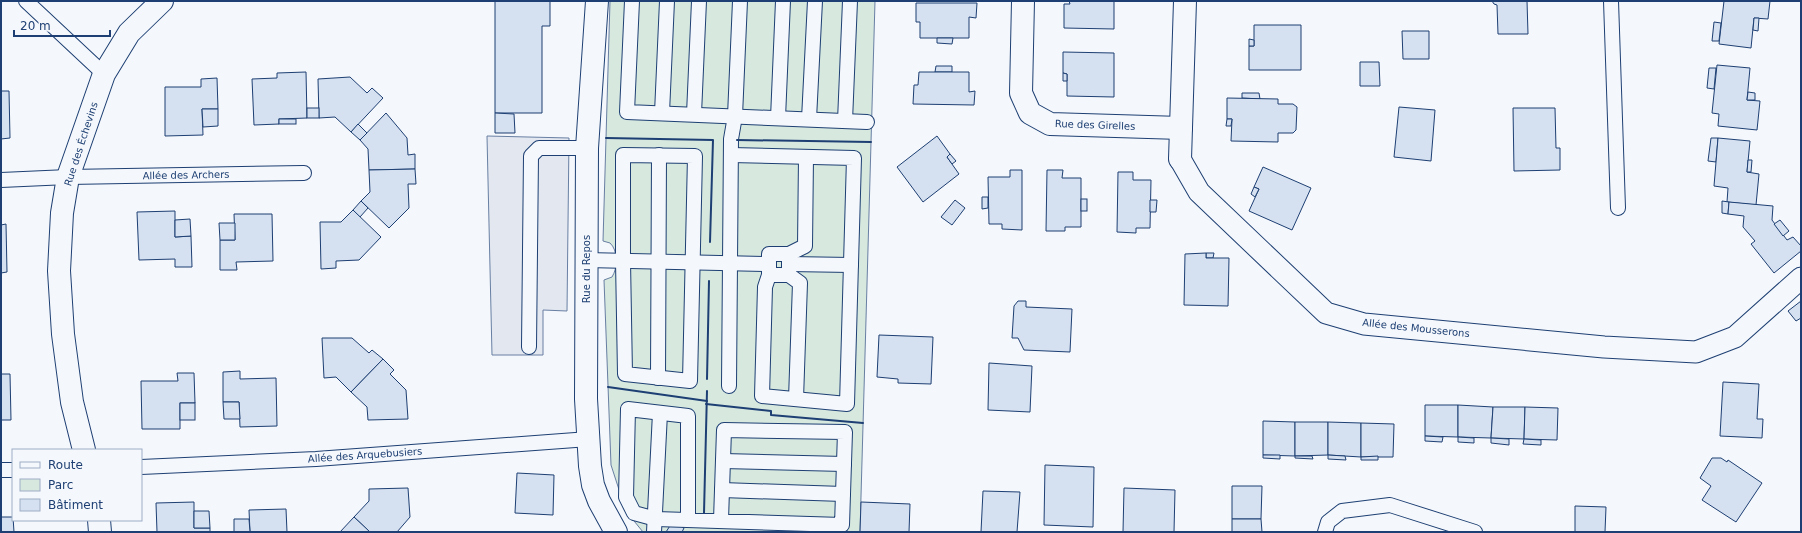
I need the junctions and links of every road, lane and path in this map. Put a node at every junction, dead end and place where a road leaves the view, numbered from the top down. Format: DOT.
graph roads {
  1 [pos="26,1"];
  2 [pos="162,1"];
  3 [pos="597,1"];
  4 [pos="632,1"];
  5 [pos="667,1"];
  6 [pos="699,1"];
  7 [pos="740,1"];
  8 [pos="783,1"];
  9 [pos="814,1"];
  10 [pos="850,1"];
  11 [pos="1023,1"];
  12 [pos="1185,1"];
  13 [pos="1611,1"];
  14 [pos="104,74"];
  15 [pos="662,113"];
  16 [pos="694,114"];
  17 [pos="735,116"];
  18 [pos="778,118"];
  19 [pos="809,119"];
  20 [pos="845,121"];
  21 [pos="867,122"];
  22 [pos="1181,128"];
  23 [pos="587,148"];
  24 [pos="659,155"];
  25 [pos="731,155"];
  26 [pos="806,157"];
  27 [pos="1180,159"];
  28 [pos="304,173"];
  29 [pos="68,177"];
  30 [pos="1,180"];
  31 [pos="1618,208"];
  32 [pos="586,260"];
  33 [pos="623,261"];
  34 [pos="659,262"];
  35 [pos="692,262"];
  36 [pos="730,263"];
  37 [pos="789,264"];
  38 [pos="851,265"];
  39 [pos="769,269"];
  40 [pos="1801,278"];
  41 [pos="529,347"];
  42 [pos="658,378"];
  43 [pos="729,386"];
  44 [pos="796,399"];
  45 [pos="660,413"];
  46 [pos="589,439"];
  47 [pos="84,449"];
  48 [pos="723,461"];
  49 [pos="844,464"];
  50 [pos="142,467"];
  51 [pos="1,470"];
  52 [pos="12,470"];
  53 [pos="722,490"];
  54 [pos="843,494"];
  55 [pos="688,519"];
  56 [pos="721,520"];
  57 [pos="99,521"];
  58 [pos="655,525"];
  59 [pos="100,532"];
  60 [pos="616,532"];
  61 [pos="1325,532"];
  62 [pos="1475,532"];
  1 -- 14 [label="lane"];
  2 -- 14 [label="street, Rue des Échevins"];
  3 -- 23 [label="street, Rue du Repos"];
  4 -- 15 [label="lane"];
  5 -- 15 [label="lane"];
  6 -- 16 [label="lane"];
  7 -- 17 [label="lane"];
  8 -- 18 [label="lane"];
  9 -- 19 [label="lane"];
  10 -- 20 [label="lane"];
  11 -- 22 [label="street, Rue des Girelles"];
  12 -- 22 [label="street"];
  13 -- 31 [label="lane"];
  14 -- 29 [label="street, Rue des Échevins"];
  15 -- 16 [label="lane"];
  16 -- 17 [label="lane"];
  17 -- 18 [label="lane"];
  17 -- 25 [label="lane"];
  18 -- 19 [label="lane"];
  19 -- 20 [label="lane"];
  20 -- 21 [label="lane"];
  22 -- 27 [label="street"];
  23 -- 32 [label="street, Rue du Repos"];
  23 -- 41 [label="lane"];
  24 -- 33 [label="lane"];
  24 -- 34 [label="lane"];
  24 -- 35 [label="lane"];
  25 -- 26 [label="lane"];
  25 -- 36 [label="lane"];
  26 -- 37 [label="lane"];
  26 -- 38 [label="lane"];
  27 -- 40 [label="street, Allée des Mousserons"];
  28 -- 29 [label="lane, Allée des Archers"];
  29 -- 30 [label="lane, Allée des Archers"];
  29 -- 47 [label="street, Rue des Échevins"];
  32 -- 33 [label="lane"];
  32 -- 46 [label="street, Rue du Repos"];
  33 -- 34 [label="lane"];
  33 -- 42 [label="lane"];
  34 -- 35 [label="lane"];
  34 -- 42 [label="lane"];
  35 -- 36 [label="lane"];
  35 -- 42 [label="lane"];
  36 -- 39 [label="lane"];
  36 -- 43 [label="lane"];
  37 -- 38 [label="lane"];
  37 -- 39 [label="lane"];
  37 -- 39 [label="lane"];
  37 -- 44 [label="lane"];
  38 -- 44 [label="lane"];
  39 -- 44 [label="lane"];
  45 -- 55 [label="lane"];
  45 -- 58 [label="lane"];
  45 -- 58 [label="lane"];
  46 -- 50 [label="lane, Allée des Arquebusiers"];
  46 -- 60 [label="street, Rue du Repos"];
  48 -- 49 [label="lane"];
  48 -- 49 [label="lane"];
  48 -- 53 [label="lane"];
  49 -- 54 [label="lane"];
  51 -- 52 [label="lane"];
  53 -- 54 [label="lane"];
  53 -- 56 [label="lane"];
  54 -- 56 [label="lane"];
  55 -- 56 [label="lane"];
  55 -- 58 [label="lane"];
  57 -- 59 [label="street"];
  61 -- 62 [label="lane"];
}
